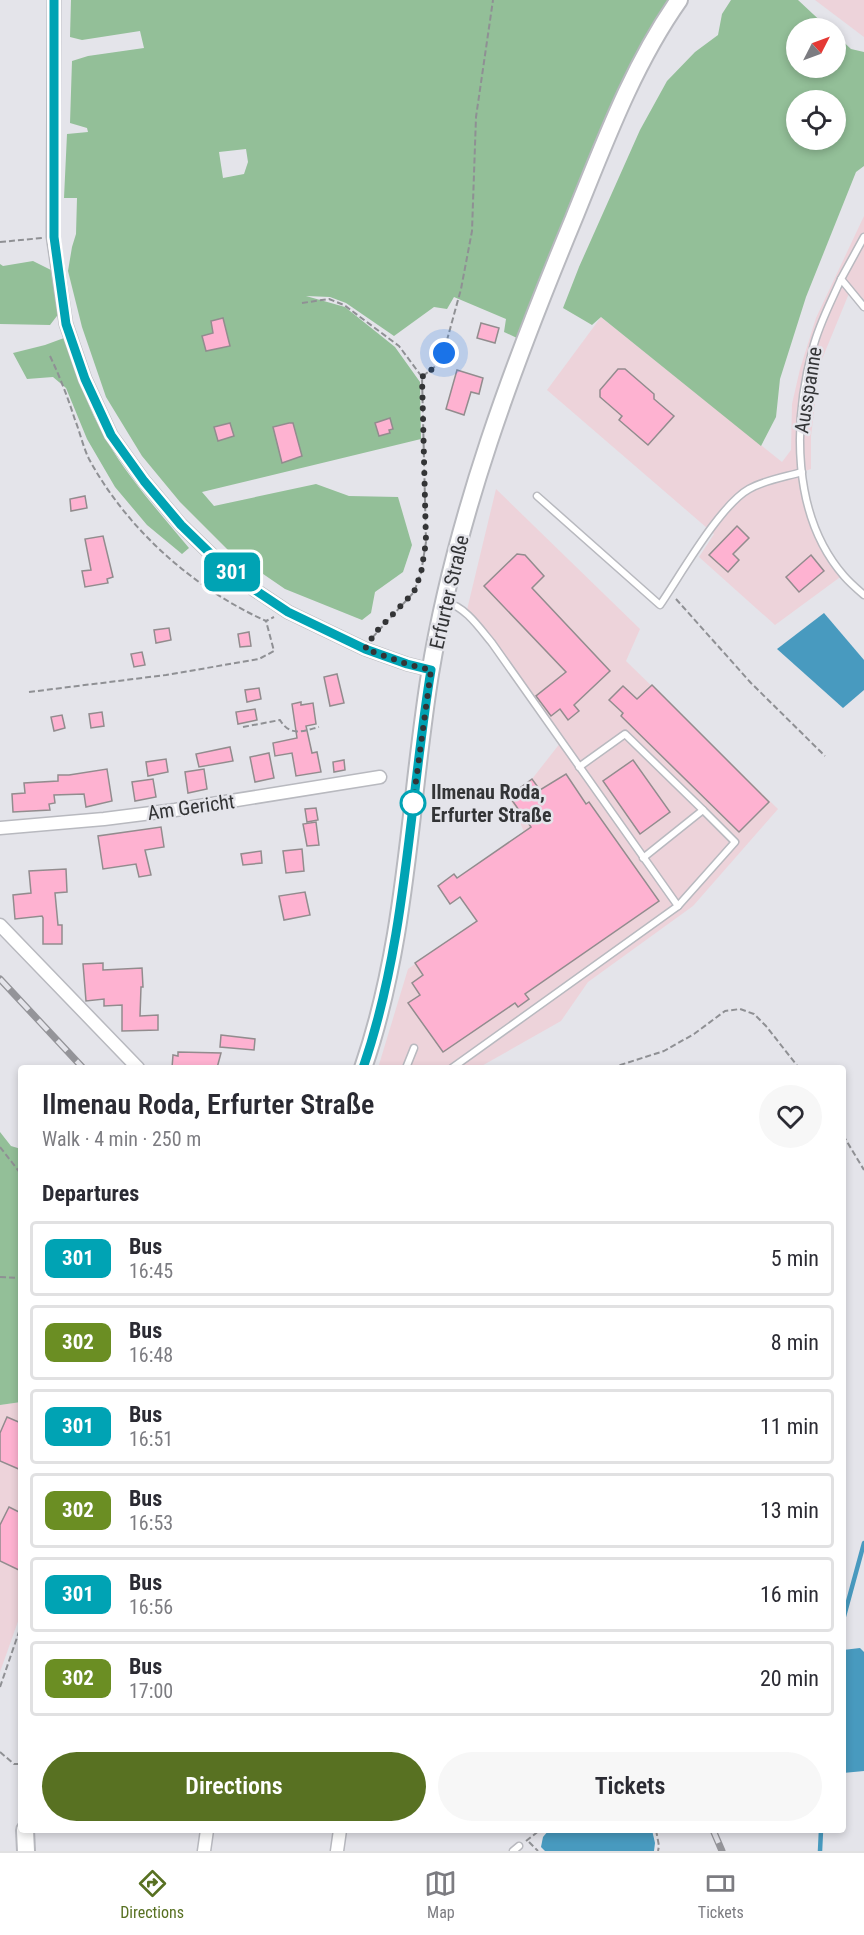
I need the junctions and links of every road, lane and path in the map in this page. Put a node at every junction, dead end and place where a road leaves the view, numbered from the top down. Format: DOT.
graph roads {
  1 [pos="54,0"];
  2 [pos="493,0"];
  3 [pos="679,0"];
  4 [pos="54,237"];
  5 [pos="864,237"];
  6 [pos="0,243"];
  7 [pos="840,279"];
  8 [pos="302,303"];
  9 [pos="864,307"];
  10 [pos="50,356"];
  11 [pos="422,377"];
  12 [pos="802,472"];
  13 [pos="537,495"];
  14 [pos="669,591"];
  15 [pos="864,595"];
  16 [pos="445,602"];
  17 [pos="288,612"];
  18 [pos="266,621"];
  19 [pos="365,649"];
  20 [pos="431,670"];
  21 [pos="29,692"];
  22 [pos="243,727"];
  23 [pos="319,727"];
  24 [pos="825,756"];
  25 [pos="579,766"];
  26 [pos="380,777"];
  27 [pos="704,810"];
  28 [pos="0,828"];
  29 [pos="643,858"];
  30 [pos="678,906"];
  31 [pos="0,925"];
  32 [pos="414,1048"];
  33 [pos="135,1065"];
  34 [pos="364,1065"];
  35 [pos="407,1065"];
  36 [pos="456,1065"];
  37 [pos="620,1065"];
  38 [pos="797,1065"];
  39 [pos="846,1140"];
  40 [pos="0,1147"];
  41 [pos="18,1170"];
  42 [pos="864,1170"];
  43 [pos="0,1277"];
  44 [pos="18,1278"];
  45 [pos="18,1635"];
  46 [pos="0,1687"];
  47 [pos="0,1752"];
  48 [pos="18,1764"];
  49 [pos="25,1833"];
  50 [pos="207,1833"];
  51 [pos="340,1833"];
  52 [pos="536,1833"];
  53 [pos="657,1833"];
  54 [pos="519,1846"];
  55 [pos="26,1851"];
  56 [pos="204,1851"];
  57 [pos="338,1851"];
  58 [pos="513,1851"];
  59 [pos="538,1851"];
  60 [pos="658,1851"];
  1 -- 4 [label="street"];
  2 -- 11 [label="path"];
  3 -- 16 [label="main road, Erfurter Straße"];
  4 -- 6 [label="path"];
  4 -- 17 [label="street"];
  5 -- 7 [label="lane, Ausspanne"];
  7 -- 9 [label="lane"];
  7 -- 12 [label="lane, Ausspanne"];
  8 -- 11 [label="path"];
  10 -- 18 [label="path"];
  11 -- 19 [label="path"];
  12 -- 14 [label="lane"];
  12 -- 15 [label="lane, Ausspanne"];
  13 -- 14 [label="lane"];
  14 -- 24 [label="path"];
  16 -- 20 [label="main road, Erfurter Straße"];
  16 -- 25 [label="lane"];
  17 -- 18 [label="path"];
  17 -- 19 [label="street"];
  18 -- 21 [label="path"];
  19 -- 20 [label="street"];
  20 -- 34 [label="main road, Erfurter Straße"];
  22 -- 23 [label="path"];
  25 -- 27 [label="lane"];
  25 -- 29 [label="lane"];
  26 -- 28 [label="street, Am Gericht"];
  27 -- 29 [label="lane"];
  27 -- 30 [label="lane"];
  29 -- 30 [label="lane"];
  30 -- 36 [label="lane"];
  31 -- 33 [label="street"];
  32 -- 35 [label="lane"];
  37 -- 38 [label="path"];
  39 -- 42 [label="path"];
  40 -- 41 [label="path"];
  43 -- 44 [label="path"];
  45 -- 46 [label="path"];
  47 -- 48 [label="path"];
  49 -- 55 [label="main road"];
  50 -- 56 [label="street"];
  51 -- 57 [label="street"];
  52 -- 59 [label="path"];
  53 -- 60 [label="path"];
  54 -- 58 [label="lane"];
}
